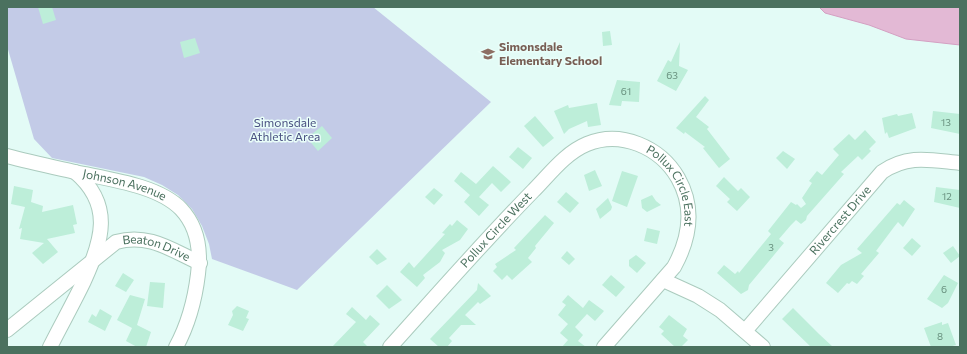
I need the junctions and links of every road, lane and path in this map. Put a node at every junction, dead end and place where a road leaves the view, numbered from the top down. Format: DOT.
graph roads {
  1 [pos="619,139"];
  2 [pos="7,156"];
  3 [pos="960,162"];
  4 [pos="75,172"];
  5 [pos="93,260"];
  6 [pos="200,263"];
  7 [pos="663,280"];
  8 [pos="7,330"];
  9 [pos="745,331"];
  10 [pos="50,347"];
  11 [pos="176,347"];
  12 [pos="390,347"];
  13 [pos="604,347"];
  14 [pos="763,347"];
  1 -- 7 [label="street, Pollux Circle East"];
  1 -- 12 [label="street, Pollux Circle West"];
  2 -- 4 [label="street, Johnson Avenue"];
  3 -- 9 [label="street, Rivercrest Drive"];
  4 -- 5 [label="street"];
  4 -- 6 [label="street, Johnson Avenue"];
  5 -- 6 [label="street, Beaton Drive"];
  5 -- 8 [label="street, Beaton Drive"];
  5 -- 10 [label="street"];
  6 -- 11 [label="street, Johnson Avenue"];
  7 -- 9 [label="street"];
  7 -- 13 [label="street, Pollux Circle East"];
  9 -- 14 [label="street"];
}
